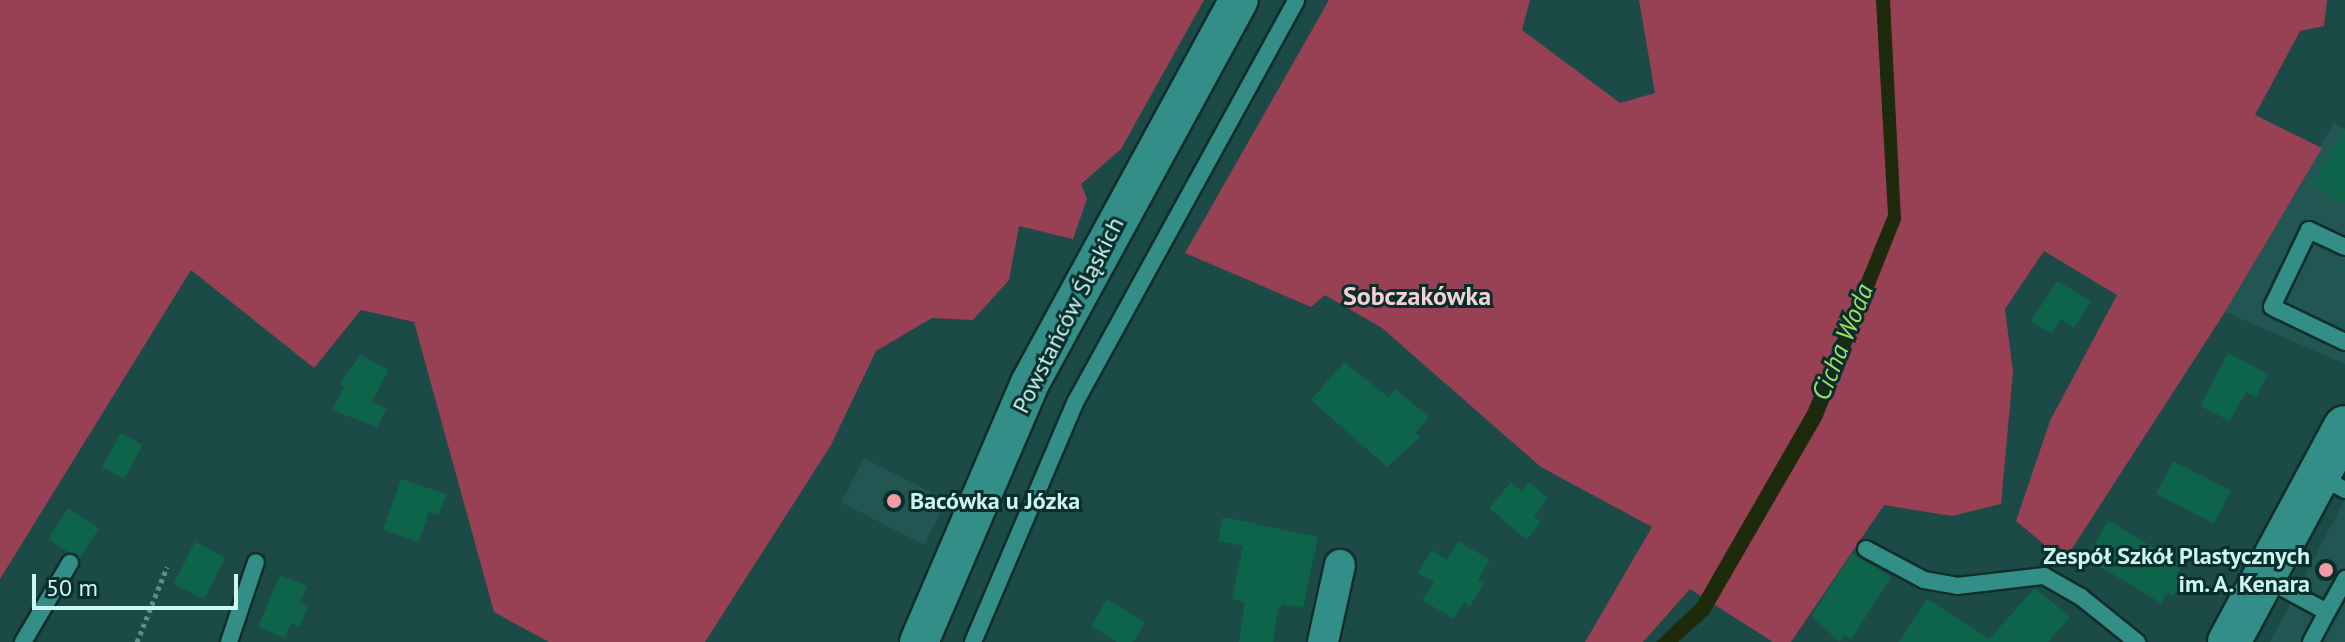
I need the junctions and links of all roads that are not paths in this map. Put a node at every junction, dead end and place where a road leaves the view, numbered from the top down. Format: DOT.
graph roads {
  1 [pos="1239,0"];
  2 [pos="1296,0"];
  3 [pos="2345,247"];
  4 [pos="2345,342"];
  5 [pos="2345,427"];
  6 [pos="2332,483"];
  7 [pos="1866,549"];
  8 [pos="256,562"];
  9 [pos="70,563"];
  10 [pos="1340,565"];
  11 [pos="2264,578"];
  12 [pos="2345,579"];
  13 [pos="2327,612"];
  14 [pos="23,642"];
  15 [pos="229,642"];
  16 [pos="919,642"];
  17 [pos="973,642"];
  18 [pos="1323,642"];
  19 [pos="2137,642"];
  20 [pos="2229,642"];
  21 [pos="2311,642"];
  1 -- 16 [label="street, Powstańców Śląskich"];
  2 -- 17 [label="lane"];
  3 -- 4 [label="lane"];
  5 -- 6 [label="main road"];
  6 -- 11 [label="main road"];
  7 -- 19 [label="lane"];
  8 -- 15 [label="lane"];
  9 -- 14 [label="lane"];
  10 -- 18 [label="street"];
  11 -- 13 [label="lane"];
  11 -- 20 [label="main road"];
  12 -- 13 [label="lane"];
  13 -- 21 [label="lane"];
}
